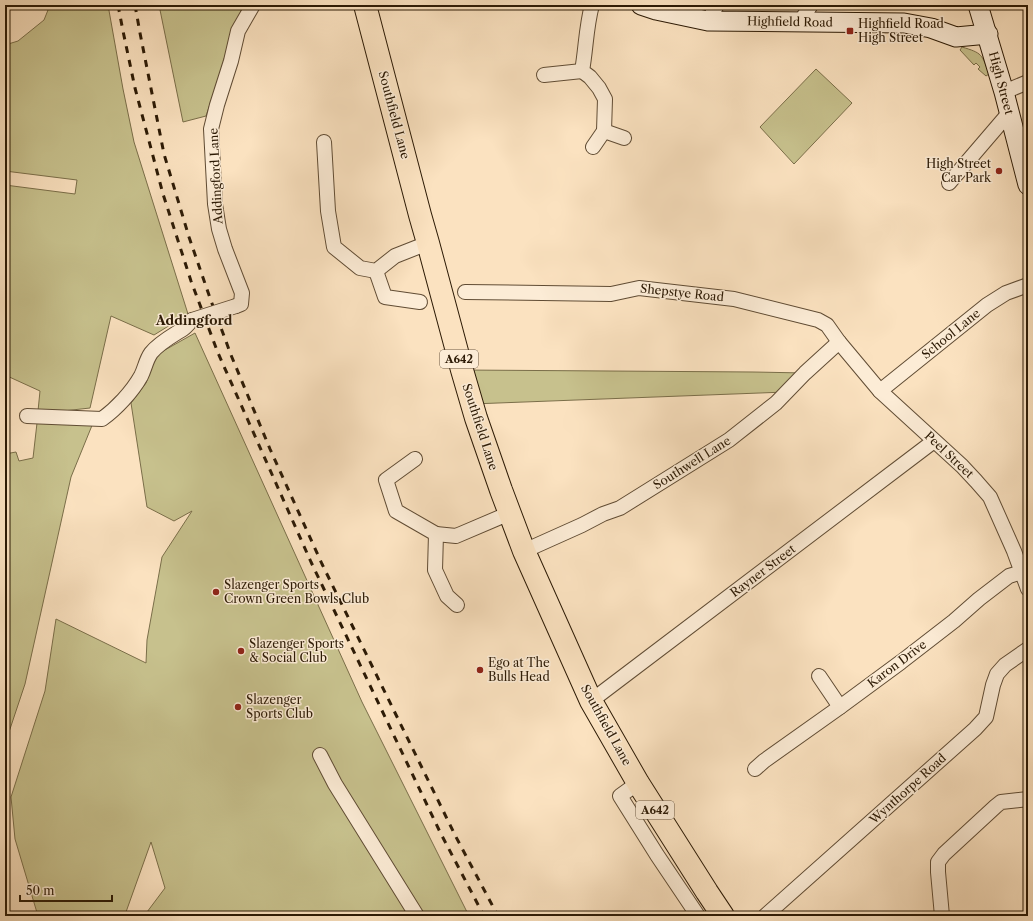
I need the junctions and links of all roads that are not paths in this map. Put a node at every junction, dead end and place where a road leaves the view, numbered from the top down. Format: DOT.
graph roads {
  1 [pos="253,5"];
  2 [pos="365,5"];
  3 [pos="592,5"];
  4 [pos="641,5"];
  5 [pos="811,5"];
  6 [pos="978,5"];
  7 [pos="712,13"];
  8 [pos="800,22"];
  9 [pos="988,34"];
  10 [pos="582,71"];
  11 [pos="544,75"];
  12 [pos="1028,82"];
  13 [pos="1004,92"];
  14 [pos="1009,113"];
  15 [pos="604,131"];
  16 [pos="624,138"];
  17 [pos="324,142"];
  18 [pos="593,147"];
  19 [pos="949,183"];
  20 [pos="1028,185"];
  21 [pos="428,243"];
  22 [pos="376,270"];
  23 [pos="1028,285"];
  24 [pos="466,292"];
  25 [pos="420,302"];
  26 [pos="839,342"];
  27 [pos="880,391"];
  28 [pos="27,416"];
  29 [pos="934,441"];
  30 [pos="415,459"];
  31 [pos="510,513"];
  32 [pos="436,534"];
  33 [pos="524,551"];
  34 [pos="1022,572"];
  35 [pos="1028,589"];
  36 [pos="457,605"];
  37 [pos="1028,649"];
  38 [pos="819,676"];
  39 [pos="591,701"];
  40 [pos="840,707"];
  41 [pos="320,755"];
  42 [pos="763,766"];
  43 [pos="638,783"];
  44 [pos="1028,798"];
  45 [pos="417,916"];
  46 [pos="698,916"];
  47 [pos="723,916"];
  48 [pos="765,916"];
  49 [pos="942,916"];
  1 -- 28 [label="street, Addingford Lane, bridge"];
  2 -- 21 [label="highway, Southfield Lane / A642"];
  3 -- 10 [label="street"];
  4 -- 7 [label="main road, Highfield Road"];
  5 -- 8 [label="street"];
  6 -- 9 [label="main road, High Street"];
  7 -- 8 [label="main road, Highfield Road"];
  8 -- 9 [label="main road, Highfield Road"];
  9 -- 13 [label="main road, High Street"];
  10 -- 11 [label="street"];
  10 -- 15 [label="street"];
  12 -- 13 [label="street"];
  13 -- 14 [label="main road, High Street"];
  14 -- 19 [label="street"];
  14 -- 20 [label="main road, High Street"];
  15 -- 16 [label="street"];
  15 -- 18 [label="street"];
  17 -- 22 [label="street"];
  21 -- 22 [label="street"];
  21 -- 31 [label="highway, Southfield Lane / A642"];
  22 -- 25 [label="street"];
  23 -- 27 [label="street, School Lane"];
  24 -- 26 [label="street, Shepstye Road"];
  26 -- 27 [label="street, Peel Street"];
  26 -- 33 [label="street, Southwell Lane"];
  27 -- 29 [label="street, Peel Street"];
  29 -- 34 [label="street, Peel Street"];
  29 -- 39 [label="street, Rayner Street"];
  30 -- 32 [label="street"];
  31 -- 32 [label="street"];
  31 -- 33 [label="highway, Southfield Lane / A642"];
  32 -- 36 [label="street"];
  33 -- 39 [label="highway, Southfield Lane / A642"];
  34 -- 35 [label="street, Peel Street"];
  34 -- 40 [label="street, Karon Drive"];
  37 -- 48 [label="street, Wynthorpe Road"];
  38 -- 40 [label="street"];
  39 -- 43 [label="highway, Southfield Lane / A642"];
  40 -- 42 [label="street, Karon Drive"];
  41 -- 45 [label="street"];
  43 -- 46 [label="street"];
  43 -- 47 [label="highway, Southfield Lane / A642"];
  44 -- 49 [label="street"];
}
